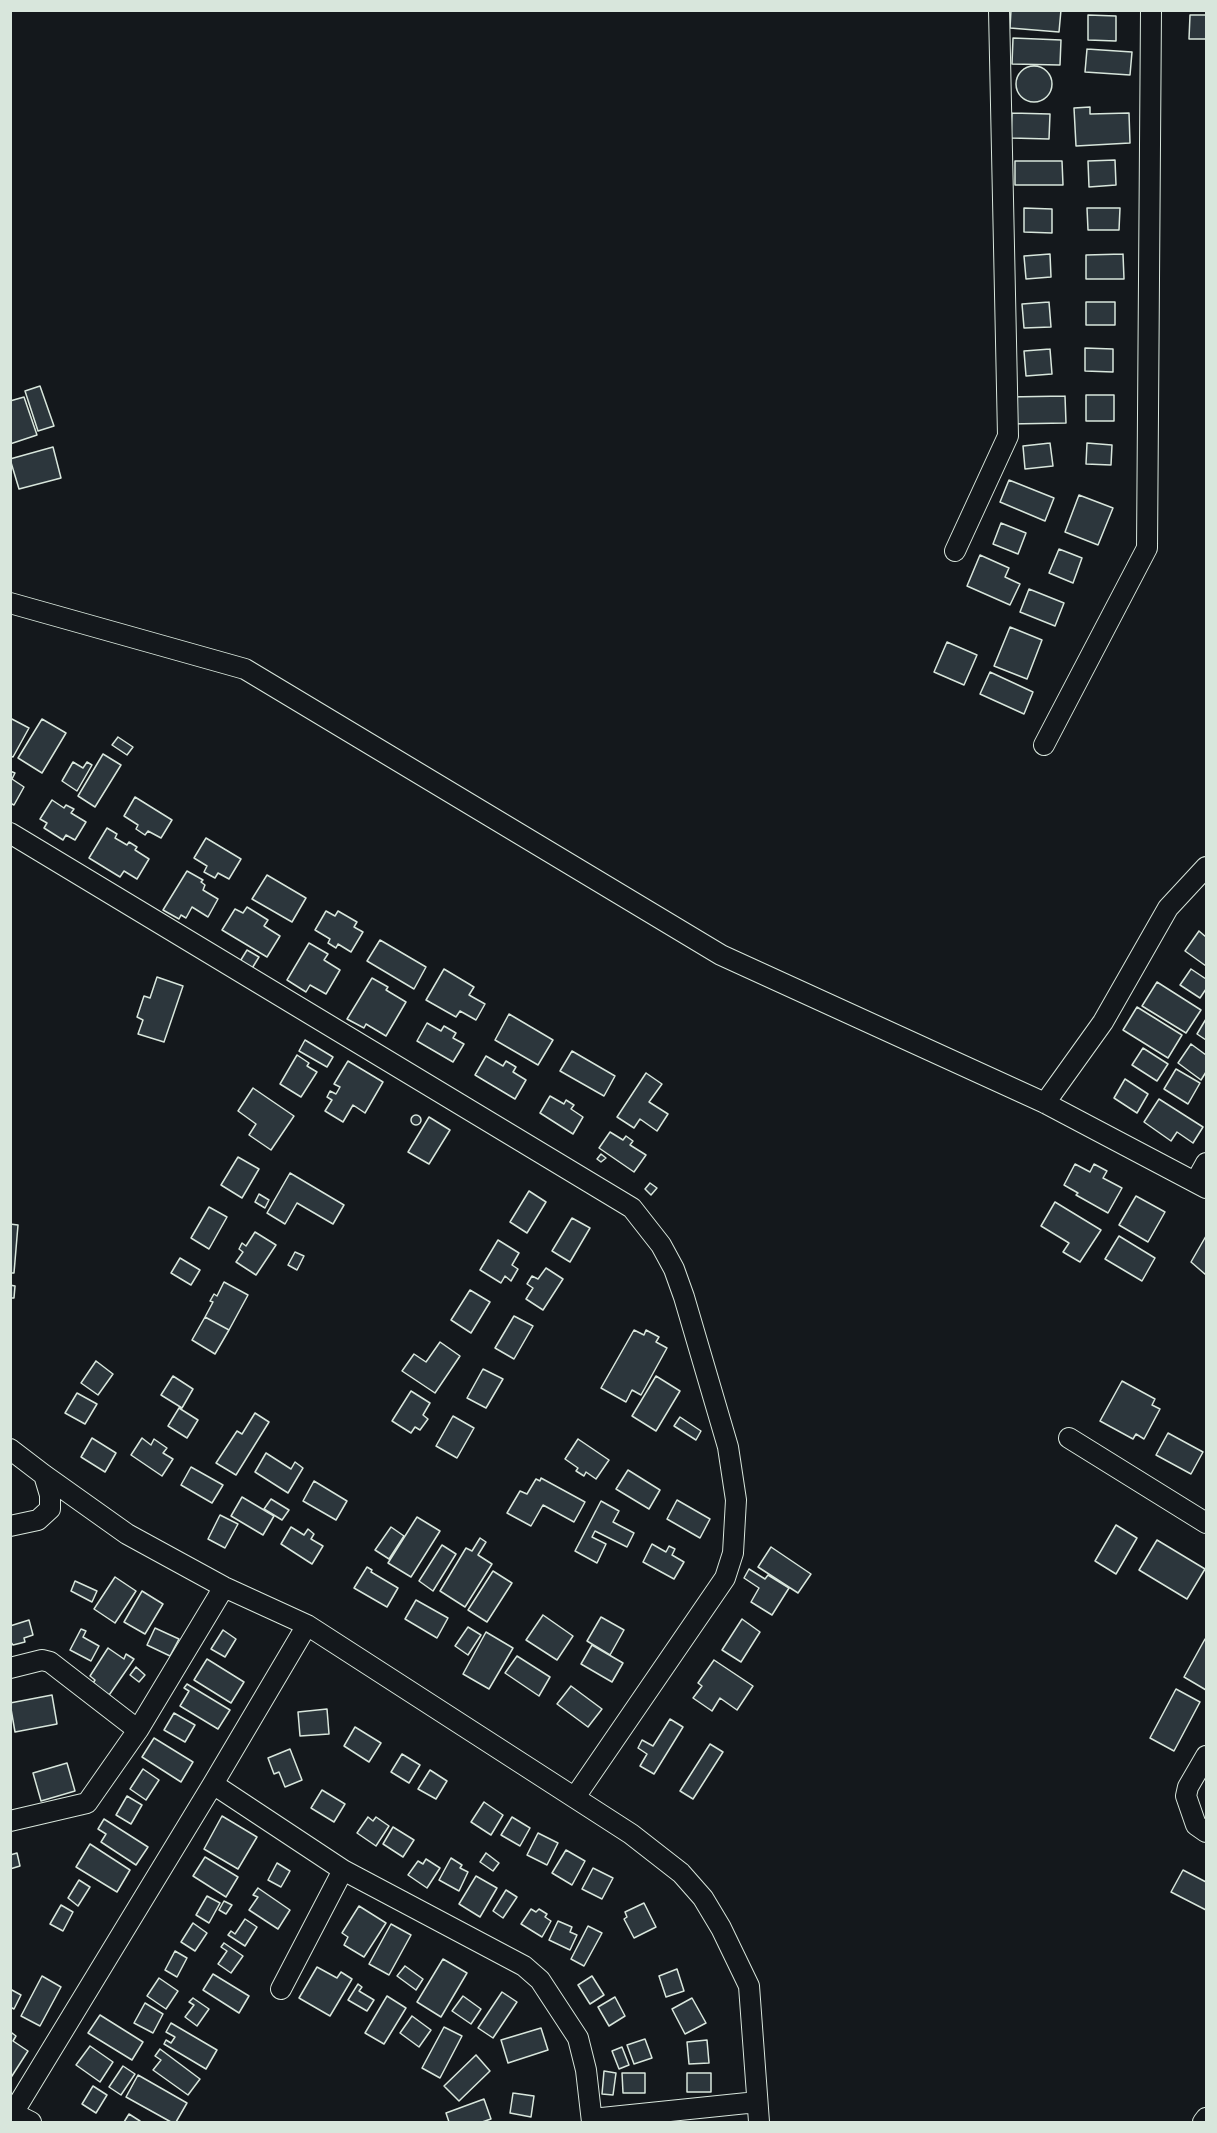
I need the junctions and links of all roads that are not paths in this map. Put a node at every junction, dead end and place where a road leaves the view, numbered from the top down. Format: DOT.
graph roads {
  1 [pos="999,10"];
  2 [pos="1151,10"];
  3 [pos="955,551"];
  4 [pos="10,603"];
  5 [pos="1044,745"];
  6 [pos="10,832"];
  7 [pos="1206,867"];
  8 [pos="1045,1103"];
  9 [pos="1206,1163"];
  10 [pos="1201,1184"];
  11 [pos="1069,1438"];
  12 [pos="10,1449"];
  13 [pos="44,1475"];
  14 [pos="1206,1523"];
  15 [pos="10,1526"];
  16 [pos="224,1587"];
  17 [pos="307,1625"];
  18 [pos="10,1668"];
  19 [pos="138,1731"];
  20 [pos="1206,1756"];
  21 [pos="213,1784"];
  22 [pos="575,1797"];
  23 [pos="10,1821"];
  24 [pos="1206,1833"];
  25 [pos="344,1870"];
  26 [pos="281,1989"];
  27 [pos="757,2102"];
  28 [pos="12,2113"];
  29 [pos="1206,2118"];
  30 [pos="592,2121"];
  31 [pos="31,2122"];
  32 [pos="759,2122"];
  33 [pos="1203,2122"];
  1 -- 3 [label="street"];
  2 -- 5 [label="street"];
  4 -- 8 [label="street"];
  6 -- 22 [label="street"];
  7 -- 8 [label="street"];
  8 -- 10 [label="street"];
  9 -- 10 [label="street"];
  11 -- 14 [label="street"];
  12 -- 13 [label="street"];
  13 -- 15 [label="street"];
  13 -- 16 [label="street"];
  16 -- 17 [label="street"];
  16 -- 19 [label="street"];
  17 -- 21 [label="street"];
  17 -- 22 [label="street"];
  18 -- 19 [label="street"];
  19 -- 23 [label="street"];
  20 -- 24 [label="street"];
  21 -- 25 [label="street"];
  21 -- 28 [label="street"];
  22 -- 27 [label="street"];
  25 -- 26 [label="street"];
  25 -- 30 [label="street"];
  27 -- 30 [label="street"];
  27 -- 32 [label="street"];
  28 -- 31 [label="street"];
  29 -- 33 [label="street"];
}
